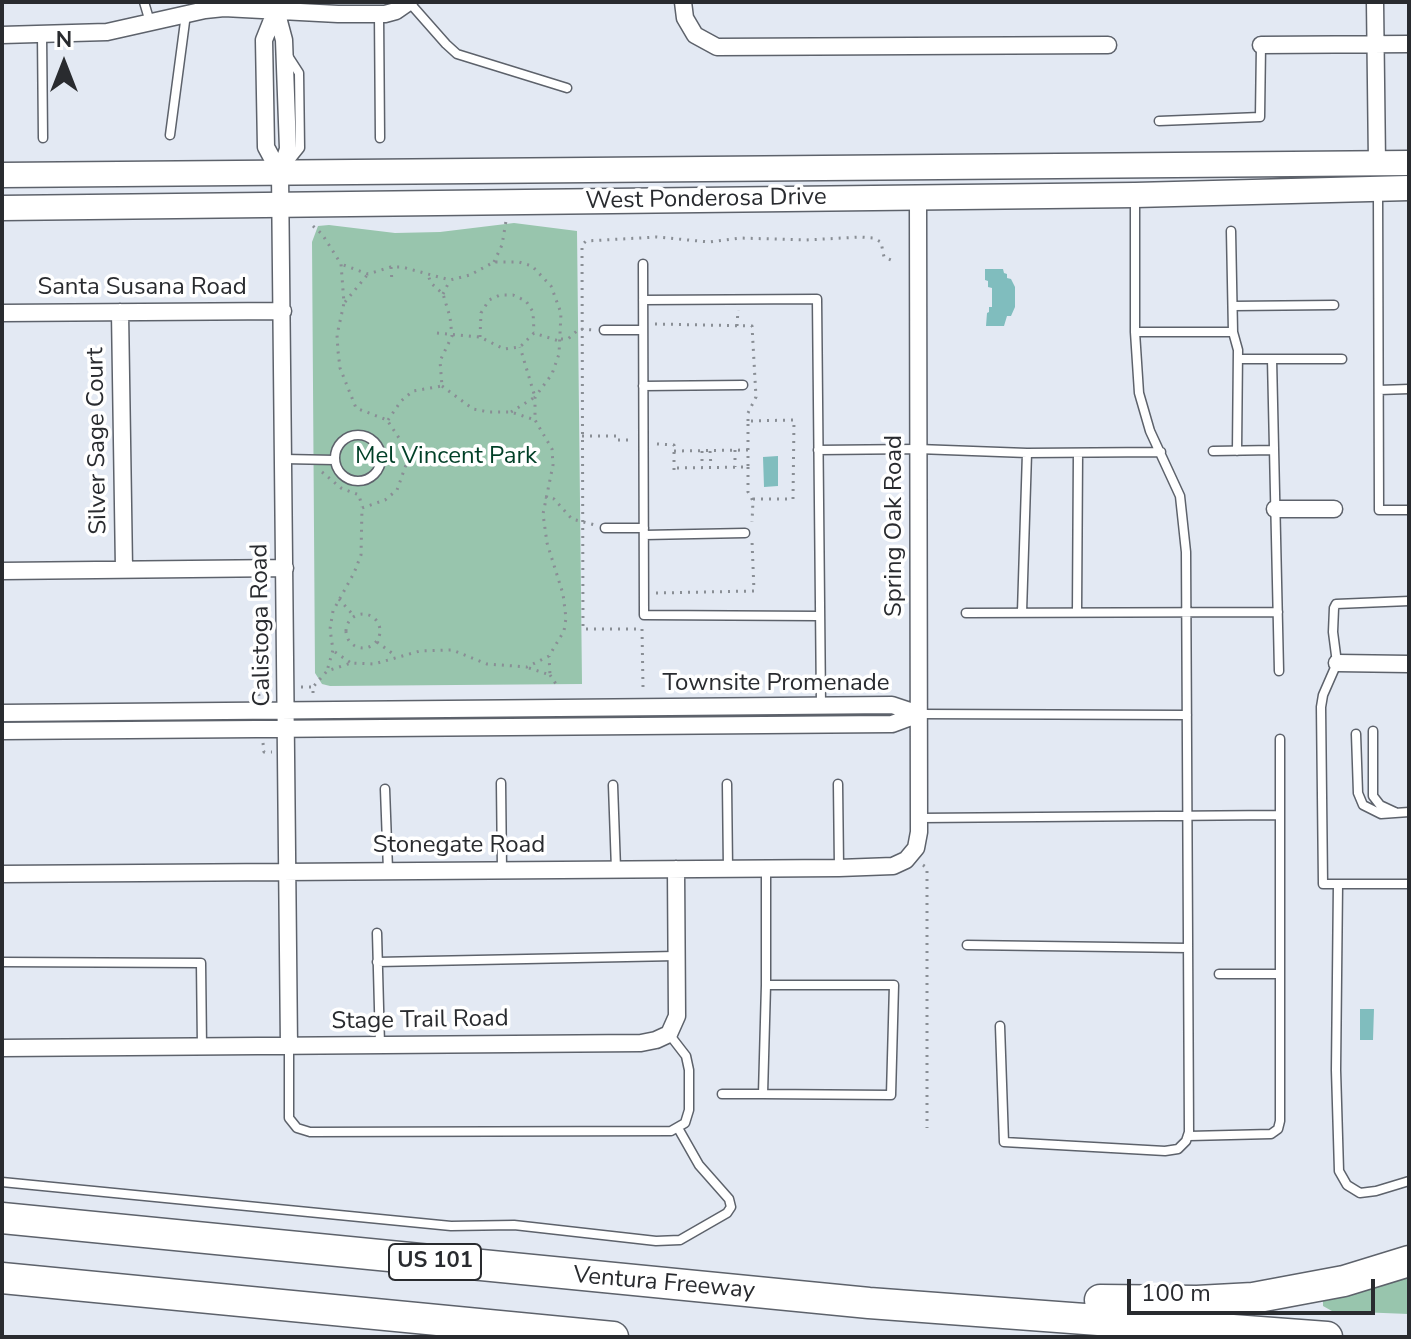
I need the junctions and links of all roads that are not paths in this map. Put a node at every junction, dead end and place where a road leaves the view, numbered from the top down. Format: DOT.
graph roads {
  1 [pos="144,2"];
  2 [pos="409,2"];
  3 [pos="683,2"];
  4 [pos="1375,2"];
  5 [pos="276,10"];
  6 [pos="186,14"];
  7 [pos="379,14"];
  8 [pos="150,23"];
  9 [pos="42,34"];
  10 [pos="2,35"];
  11 [pos="1375,44"];
  12 [pos="1409,44"];
  13 [pos="1108,45"];
  14 [pos="1261,45"];
  15 [pos="567,88"];
  16 [pos="1159,121"];
  17 [pos="170,135"];
  18 [pos="43,138"];
  19 [pos="380,138"];
  20 [pos="1377,163"];
  21 [pos="1409,163"];
  22 [pos="918,169"];
  23 [pos="280,173"];
  24 [pos="2,175"];
  25 [pos="1409,188"];
  26 [pos="1378,189"];
  27 [pos="1135,195"];
  28 [pos="918,198"];
  29 [pos="280,203"];
  30 [pos="2,208"];
  31 [pos="1231,231"];
  32 [pos="643,264"];
  33 [pos="643,300"];
  34 [pos="1334,305"];
  35 [pos="1233,306"];
  36 [pos="283,311"];
  37 [pos="120,312"];
  38 [pos="2,313"];
  39 [pos="604,330"];
  40 [pos="643,330"];
  41 [pos="1135,332"];
  42 [pos="1233,332"];
  43 [pos="1238,359"];
  44 [pos="1272,359"];
  45 [pos="1342,359"];
  46 [pos="743,385"];
  47 [pos="643,386"];
  48 [pos="1409,389"];
  49 [pos="1379,390"];
  50 [pos="918,449"];
  51 [pos="818,450"];
  52 [pos="1274,450"];
  53 [pos="1213,451"];
  54 [pos="1237,451"];
  55 [pos="1161,452"];
  56 [pos="1027,453"];
  57 [pos="1078,453"];
  58 [pos="284,459"];
  59 [pos="335,460"];
  60 [pos="1275,509"];
  61 [pos="1334,509"];
  62 [pos="1409,510"];
  63 [pos="605,528"];
  64 [pos="644,532"];
  65 [pos="748,532"];
  66 [pos="285,568"];
  67 [pos="124,569"];
  68 [pos="2,571"];
  69 [pos="1409,601"];
  70 [pos="1022,612"];
  71 [pos="1077,612"];
  72 [pos="1186,612"];
  73 [pos="1278,612"];
  74 [pos="966,613"];
  75 [pos="819,616"];
  76 [pos="1337,663"];
  77 [pos="1409,664"];
  78 [pos="1279,671"];
  79 [pos="821,706"];
  80 [pos="2,713"];
  81 [pos="919,714"];
  82 [pos="1187,715"];
  83 [pos="288,719"];
  84 [pos="2,731"];
  85 [pos="1373,731"];
  86 [pos="1356,734"];
  87 [pos="1280,739"];
  88 [pos="501,783"];
  89 [pos="727,784"];
  90 [pos="838,784"];
  91 [pos="613,785"];
  92 [pos="385,789"];
  93 [pos="1396,812"];
  94 [pos="1409,812"];
  95 [pos="1279,815"];
  96 [pos="1188,817"];
  97 [pos="919,818"];
  98 [pos="912,854"];
  99 [pos="839,868"];
  100 [pos="616,869"];
  101 [pos="676,869"];
  102 [pos="728,869"];
  103 [pos="766,869"];
  104 [pos="388,870"];
  105 [pos="502,870"];
  106 [pos="289,871"];
  107 [pos="2,874"];
  108 [pos="1338,884"];
  109 [pos="1409,884"];
  110 [pos="377,933"];
  111 [pos="967,945"];
  112 [pos="1188,948"];
  113 [pos="676,956"];
  114 [pos="2,962"];
  115 [pos="377,962"];
  116 [pos="1219,974"];
  117 [pos="1280,974"];
  118 [pos="766,985"];
  119 [pos="1000,1026"];
  120 [pos="669,1034"];
  121 [pos="380,1045"];
  122 [pos="289,1046"];
  123 [pos="202,1047"];
  124 [pos="2,1048"];
  125 [pos="722,1094"];
  126 [pos="763,1094"];
  127 [pos="678,1128"];
  128 [pos="1189,1136"];
  129 [pos="1409,1181"];
  130 [pos="2,1182"];
  131 [pos="2,1218"];
  132 [pos="1409,1261"];
  133 [pos="2,1278"];
  134 [pos="869,1303"];
  135 [pos="575,1335"];
  136 [pos="613,1337"];
  137 [pos="1327,1337"];
  1 -- 8 [label="lane"];
  2 -- 7 [label="street"];
  2 -- 15 [label="lane"];
  3 -- 13 [label="street"];
  4 -- 11 [label="street"];
  5 -- 6 [label="street"];
  5 -- 7 [label="street"];
  5 -- 23 [label="street"];
  5 -- 23 [label="street"];
  6 -- 8 [label="street"];
  6 -- 17 [label="lane"];
  7 -- 19 [label="lane"];
  8 -- 9 [label="street"];
  9 -- 10 [label="street"];
  9 -- 18 [label="lane"];
  11 -- 12 [label="street"];
  11 -- 14 [label="street"];
  11 -- 20 [label="street"];
  14 -- 16 [label="lane"];
  20 -- 21 [label="main road, West Ponderosa Drive"];
  20 -- 22 [label="main road, West Ponderosa Drive"];
  20 -- 26 [label="main road"];
  22 -- 23 [label="main road, West Ponderosa Drive"];
  22 -- 28 [label="main road"];
  23 -- 24 [label="main road, West Ponderosa Drive"];
  23 -- 29 [label="street, Calistoga Road"];
  25 -- 26 [label="main road, West Ponderosa Drive"];
  26 -- 27 [label="main road, West Ponderosa Drive"];
  26 -- 49 [label="lane"];
  27 -- 28 [label="main road, West Ponderosa Drive"];
  27 -- 41 [label="lane"];
  28 -- 29 [label="main road, West Ponderosa Drive"];
  28 -- 50 [label="street, Spring Oak Road"];
  29 -- 30 [label="main road, West Ponderosa Drive"];
  29 -- 36 [label="street, Calistoga Road"];
  31 -- 35 [label="lane"];
  32 -- 33 [label="lane"];
  33 -- 40 [label="lane"];
  33 -- 51 [label="lane"];
  34 -- 35 [label="lane"];
  35 -- 42 [label="lane"];
  36 -- 37 [label="street, Santa Susana Road"];
  36 -- 58 [label="street, Calistoga Road"];
  37 -- 38 [label="street, Santa Susana Road"];
  37 -- 67 [label="street, Silver Sage Court"];
  39 -- 40 [label="lane"];
  40 -- 47 [label="lane"];
  41 -- 42 [label="lane"];
  41 -- 55 [label="lane"];
  42 -- 43 [label="lane"];
  43 -- 44 [label="lane"];
  43 -- 54 [label="lane"];
  44 -- 45 [label="lane"];
  44 -- 52 [label="lane"];
  46 -- 47 [label="lane"];
  47 -- 64 [label="lane"];
  48 -- 49 [label="lane"];
  49 -- 62 [label="lane"];
  50 -- 51 [label="lane"];
  50 -- 56 [label="lane"];
  50 -- 81 [label="street, Spring Oak Road"];
  51 -- 75 [label="lane"];
  52 -- 54 [label="lane"];
  52 -- 60 [label="lane"];
  53 -- 54 [label="lane"];
  55 -- 57 [label="lane"];
  55 -- 72 [label="lane"];
  56 -- 57 [label="lane"];
  56 -- 70 [label="lane"];
  57 -- 71 [label="lane"];
  58 -- 59 [label="lane"];
  58 -- 66 [label="street, Calistoga Road"];
  59 -- 59 [label="lane"];
  60 -- 61 [label="street"];
  60 -- 73 [label="lane"];
  63 -- 64 [label="lane"];
  64 -- 65 [label="lane"];
  64 -- 75 [label="lane"];
  66 -- 67 [label="street"];
  66 -- 83 [label="street, Calistoga Road"];
  67 -- 68 [label="street"];
  69 -- 76 [label="lane"];
  70 -- 71 [label="lane"];
  70 -- 74 [label="lane"];
  71 -- 72 [label="lane"];
  72 -- 73 [label="lane"];
  72 -- 82 [label="lane"];
  73 -- 78 [label="lane"];
  75 -- 79 [label="lane"];
  76 -- 77 [label="street"];
  76 -- 108 [label="lane"];
  79 -- 81 [label="street, Townsite Promenade"];
  79 -- 83 [label="street, Townsite Promenade"];
  80 -- 83 [label="street, Townsite Promenade"];
  81 -- 82 [label="lane"];
  81 -- 83 [label="street, Townsite Promenade"];
  81 -- 97 [label="street, Spring Oak Road"];
  82 -- 96 [label="lane"];
  83 -- 84 [label="street, Townsite Promenade"];
  83 -- 106 [label="street, Calistoga Road"];
  85 -- 93 [label="lane"];
  86 -- 93 [label="lane"];
  87 -- 95 [label="lane"];
  88 -- 105 [label="lane"];
  89 -- 102 [label="lane"];
  90 -- 99 [label="lane"];
  91 -- 100 [label="lane"];
  92 -- 104 [label="lane"];
  93 -- 94 [label="lane"];
  95 -- 96 [label="lane"];
  95 -- 117 [label="lane"];
  96 -- 97 [label="lane"];
  96 -- 112 [label="lane"];
  97 -- 98 [label="street, Spring Oak Road"];
  98 -- 99 [label="street, Stonegate Road"];
  99 -- 103 [label="street, Stonegate Road"];
  100 -- 101 [label="street, Stonegate Road"];
  100 -- 105 [label="street, Stonegate Road"];
  101 -- 102 [label="street, Stonegate Road"];
  101 -- 113 [label="street"];
  102 -- 103 [label="street, Stonegate Road"];
  103 -- 118 [label="lane"];
  104 -- 105 [label="street, Stonegate Road"];
  104 -- 106 [label="street, Stonegate Road"];
  106 -- 107 [label="street, Stonegate Road"];
  106 -- 122 [label="street, Calistoga Road"];
  108 -- 109 [label="lane"];
  108 -- 129 [label="lane"];
  110 -- 115 [label="lane"];
  111 -- 112 [label="lane"];
  112 -- 128 [label="lane"];
  113 -- 115 [label="lane"];
  113 -- 120 [label="street"];
  114 -- 123 [label="lane"];
  115 -- 121 [label="lane"];
  116 -- 117 [label="lane"];
  117 -- 128 [label="lane"];
  118 -- 126 [label="lane"];
  118 -- 126 [label="lane"];
  119 -- 128 [label="lane"];
  120 -- 121 [label="street, Stage Trail Road"];
  120 -- 127 [label="lane"];
  121 -- 122 [label="street, Stage Trail Road"];
  122 -- 123 [label="street, Stage Trail Road"];
  122 -- 127 [label="lane"];
  123 -- 124 [label="street, Stage Trail Road"];
  125 -- 126 [label="lane"];
  127 -- 130 [label="lane"];
  131 -- 134 [label="highway, Ventura Freeway / US 101"];
  132 -- 134 [label="highway"];
  133 -- 135 [label="highway, US 101"];
  134 -- 137 [label="highway, Ventura Freeway / US 101"];
  135 -- 136 [label="highway, US 101"];
}
